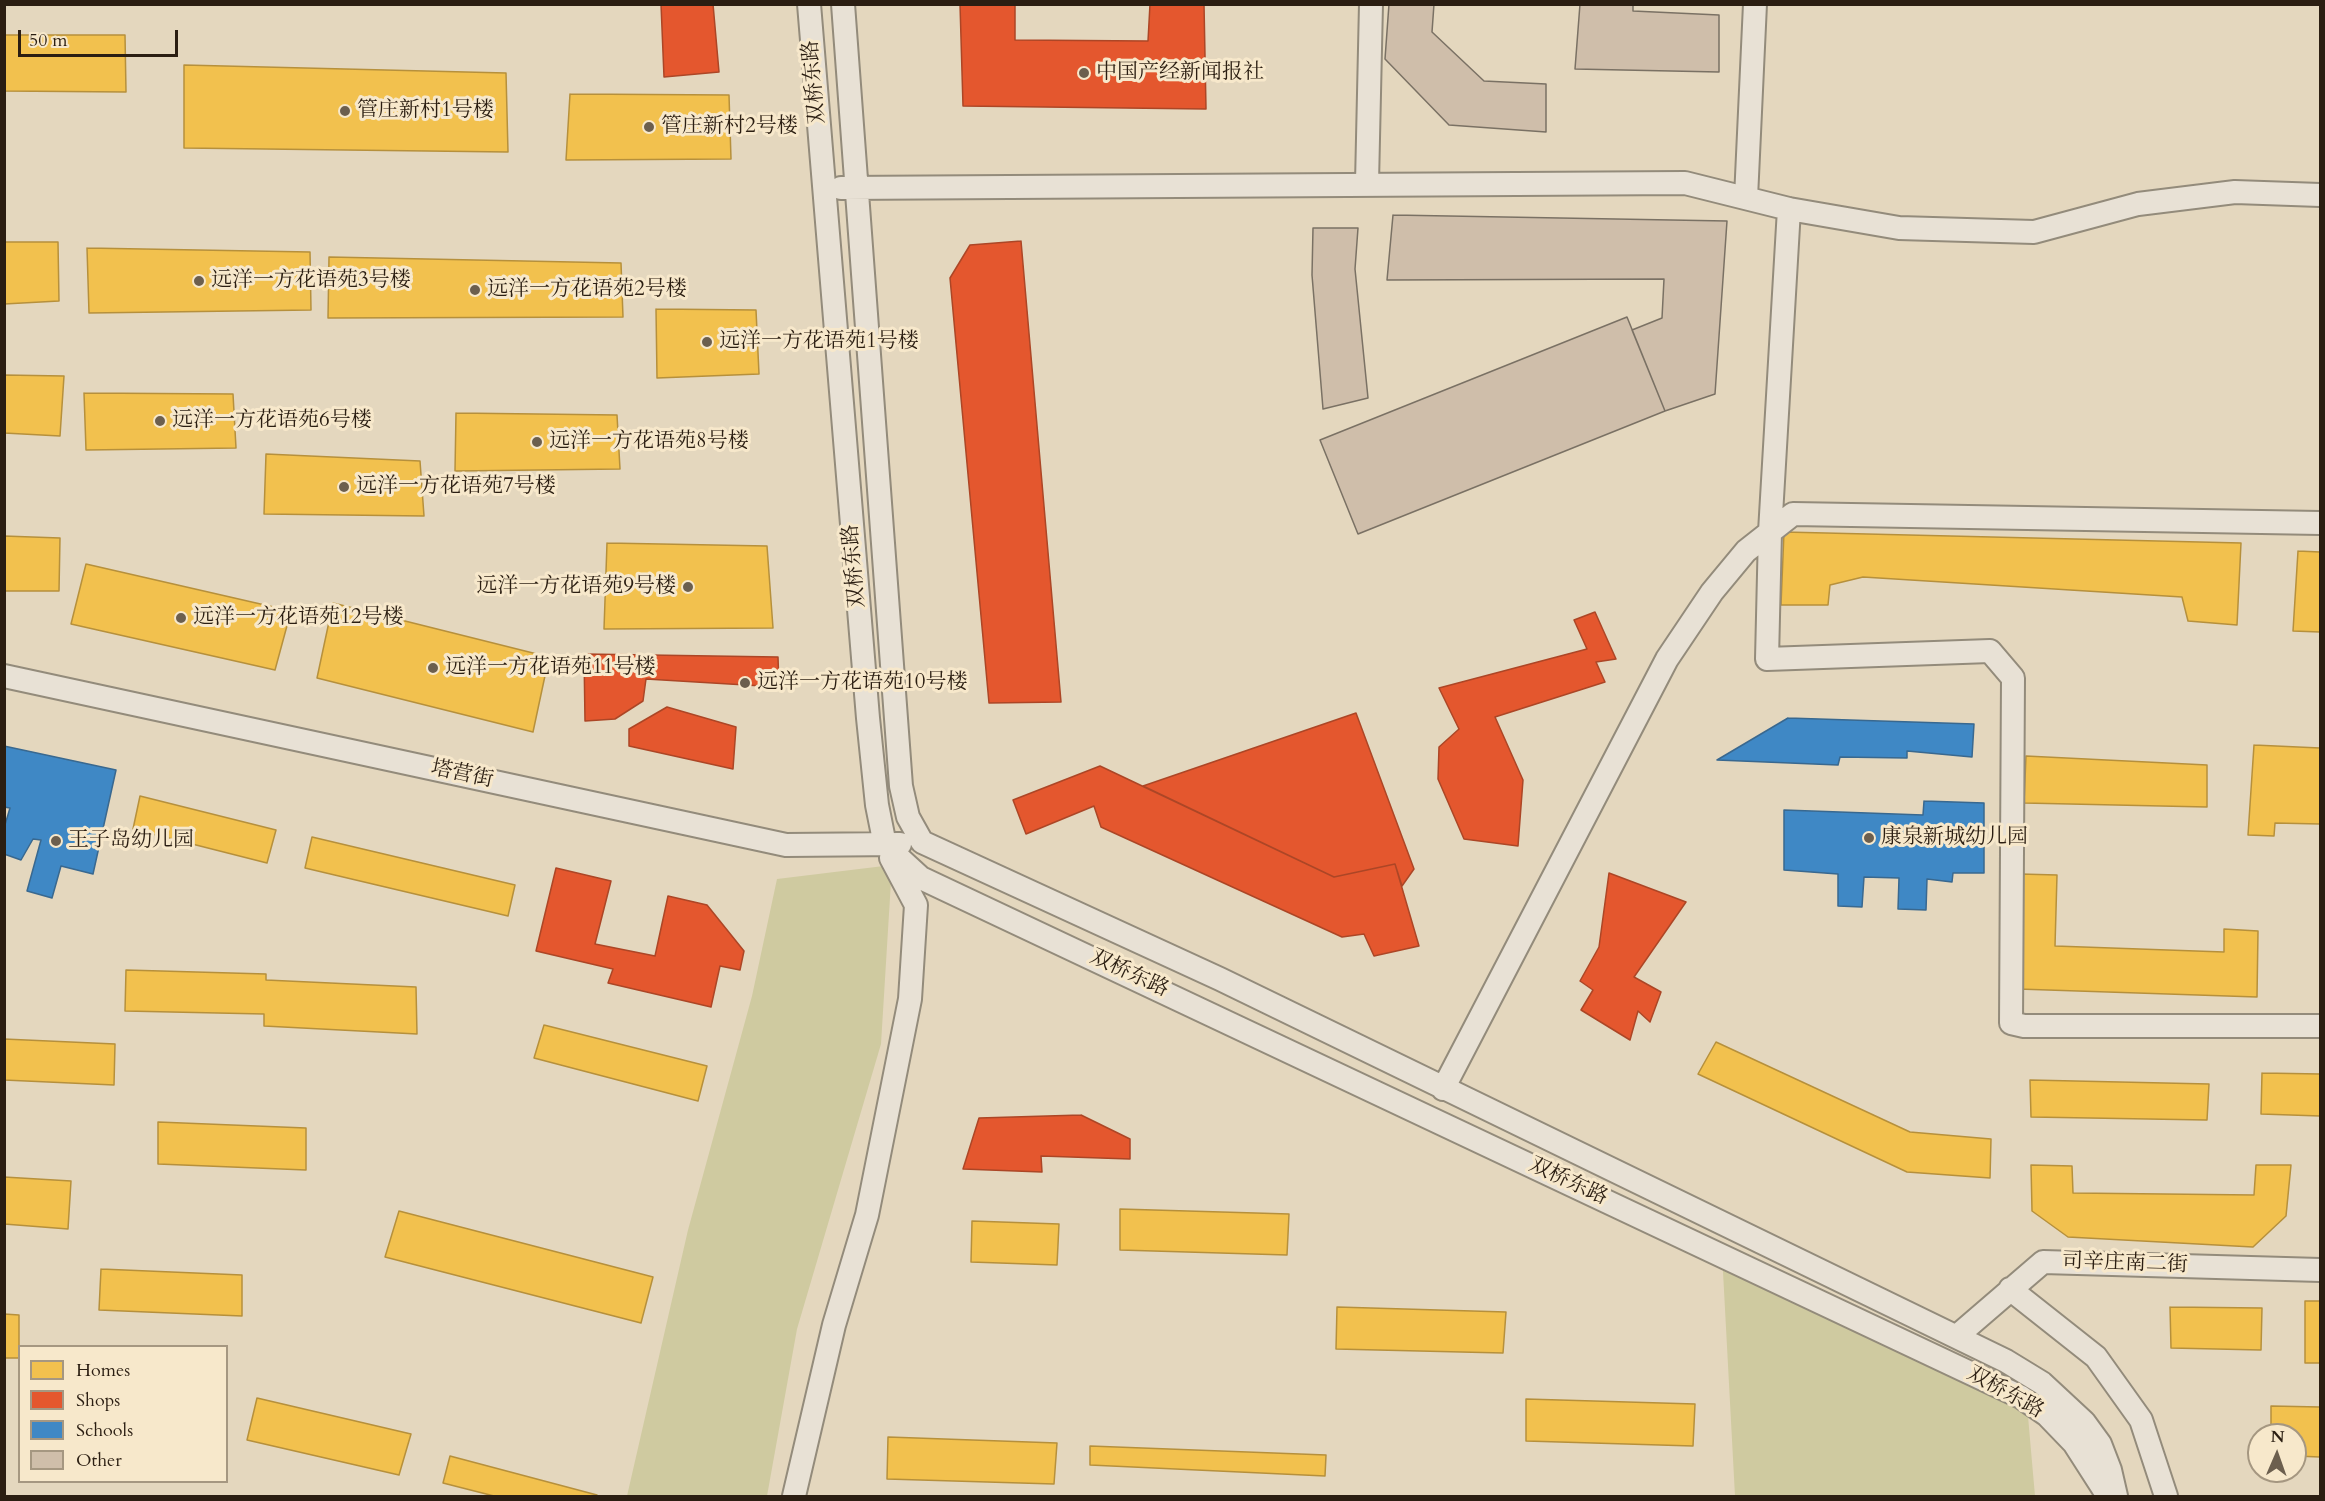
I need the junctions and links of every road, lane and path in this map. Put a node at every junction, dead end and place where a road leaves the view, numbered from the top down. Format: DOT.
graph roads {
  1 [pos="809,4"];
  2 [pos="843,4"];
  3 [pos="1371,4"];
  4 [pos="1755,4"];
  5 [pos="1367,183"];
  6 [pos="825,188"];
  7 [pos="856,188"];
  8 [pos="2320,195"];
  9 [pos="1746,198"];
  10 [pos="1789,209"];
  11 [pos="2320,522"];
  12 [pos="1770,532"];
  13 [pos="4,676"];
  14 [pos="922,842"];
  15 [pos="885,845"];
  16 [pos="2320,1026"];
  17 [pos="1443,1089"];
  18 [pos="2320,1270"];
  19 [pos="2010,1289"];
  20 [pos="1957,1336"];
  21 [pos="794,1497"];
  22 [pos="2108,1497"];
  23 [pos="2115,1497"];
  24 [pos="2166,1497"];
  1 -- 6 [label="street, 双桥东路"];
  2 -- 7 [label="street, 双桥东路"];
  3 -- 5 [label="street"];
  4 -- 9 [label="street"];
  5 -- 7 [label="street"];
  5 -- 9 [label="street"];
  6 -- 7 [label="street"];
  6 -- 15 [label="street, 双桥东路"];
  7 -- 14 [label="street, 双桥东路"];
  8 -- 10 [label="street"];
  9 -- 10 [label="street"];
  10 -- 12 [label="street"];
  11 -- 12 [label="street"];
  12 -- 16 [label="street"];
  12 -- 17 [label="street"];
  13 -- 15 [label="street, 塔营街"];
  14 -- 15 [label="street, 塔营街"];
  14 -- 17 [label="street, 双桥东路"];
  15 -- 21 [label="street"];
  15 -- 22 [label="street, 双桥东路"];
  17 -- 20 [label="street, 双桥东路"];
  18 -- 19 [label="street, 司辛庄南二街"];
  19 -- 20 [label="street, 司辛庄南二街"];
  19 -- 24 [label="street"];
  20 -- 23 [label="street, 双桥东路"];
}
